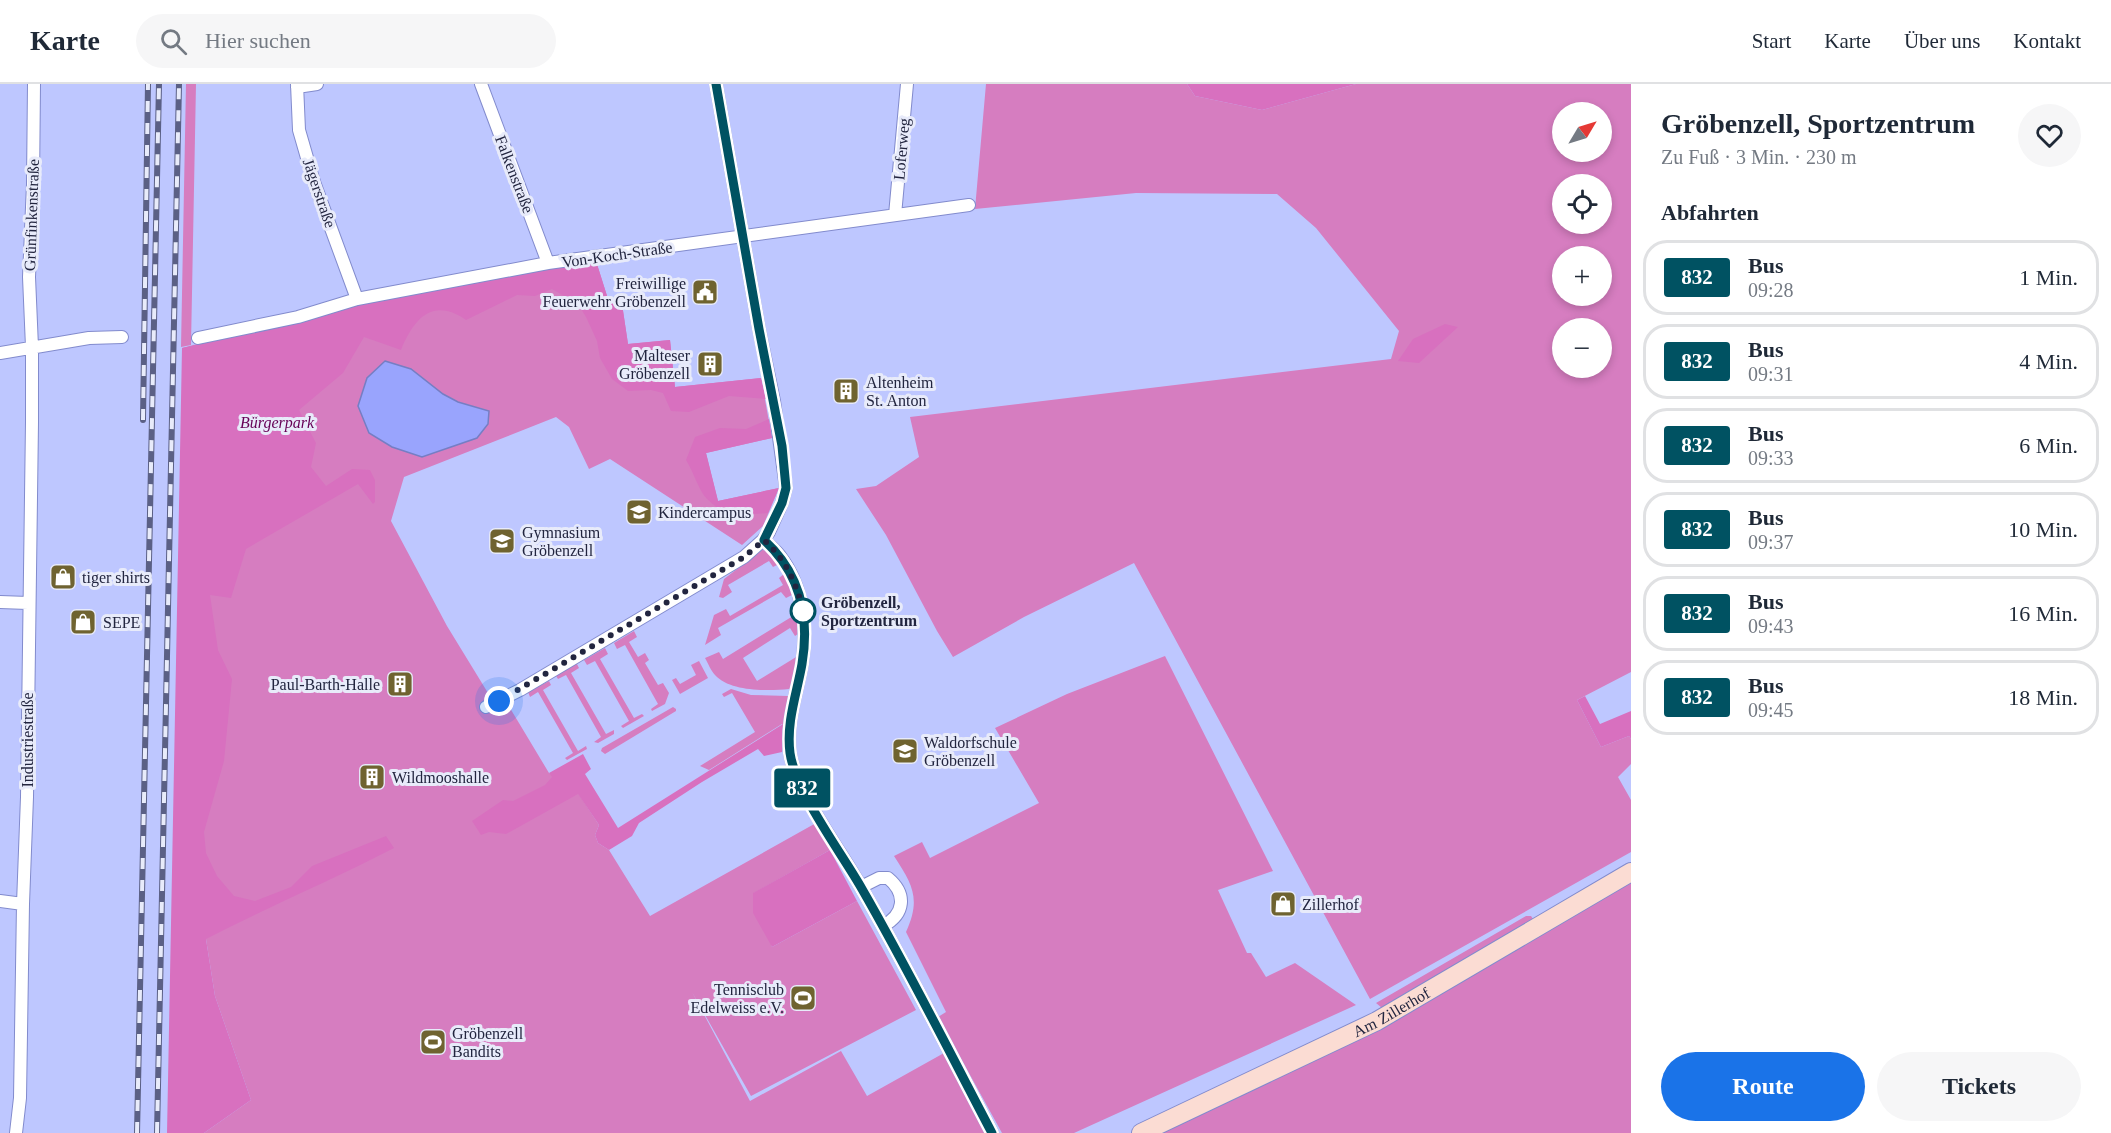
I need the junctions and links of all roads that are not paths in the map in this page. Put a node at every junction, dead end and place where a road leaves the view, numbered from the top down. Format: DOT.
graph roads {
  1 [pos="34,84"];
  2 [pos="317,84"];
  3 [pos="481,84"];
  4 [pos="716,84"];
  5 [pos="907,84"];
  6 [pos="297,86"];
  7 [pos="969,205"];
  8 [pos="895,214"];
  9 [pos="743,236"];
  10 [pos="548,263"];
  11 [pos="357,299"];
  12 [pos="122,336"];
  13 [pos="198,338"];
  14 [pos="32,346"];
  15 [pos="0,353"];
  16 [pos="764,540"];
  17 [pos="0,602"];
  18 [pos="28,603"];
  19 [pos="486,707"];
  20 [pos="1631,872"];
  21 [pos="861,887"];
  22 [pos="0,901"];
  23 [pos="23,904"];
  24 [pos="883,926"];
  25 [pos="16,1133"];
  26 [pos="992,1133"];
  27 [pos="1141,1133"];
  1 -- 14 [label="street, Grünfinkenstraße"];
  2 -- 6 [label="street"];
  3 -- 10 [label="street, Falkenstraße"];
  4 -- 9 [label="street"];
  5 -- 8 [label="street, Loferweg"];
  6 -- 11 [label="street, Jägerstraße"];
  7 -- 8 [label="street, Von-Koch-Straße"];
  8 -- 9 [label="street, Von-Koch-Straße"];
  9 -- 10 [label="street, Von-Koch-Straße"];
  9 -- 16 [label="street"];
  10 -- 11 [label="street, Von-Koch-Straße"];
  11 -- 13 [label="street, Von-Koch-Straße"];
  12 -- 14 [label="street"];
  14 -- 15 [label="street"];
  14 -- 18 [label="street, Industriestraße"];
  16 -- 19 [label="street"];
  16 -- 21 [label="street"];
  17 -- 18 [label="street"];
  18 -- 23 [label="street, Industriestraße"];
  20 -- 27 [label="street, Am Zillerhof"];
  21 -- 24 [label="street"];
  21 -- 24 [label="street"];
  22 -- 23 [label="street"];
  23 -- 25 [label="street, Industriestraße"];
  24 -- 26 [label="street"];
}
